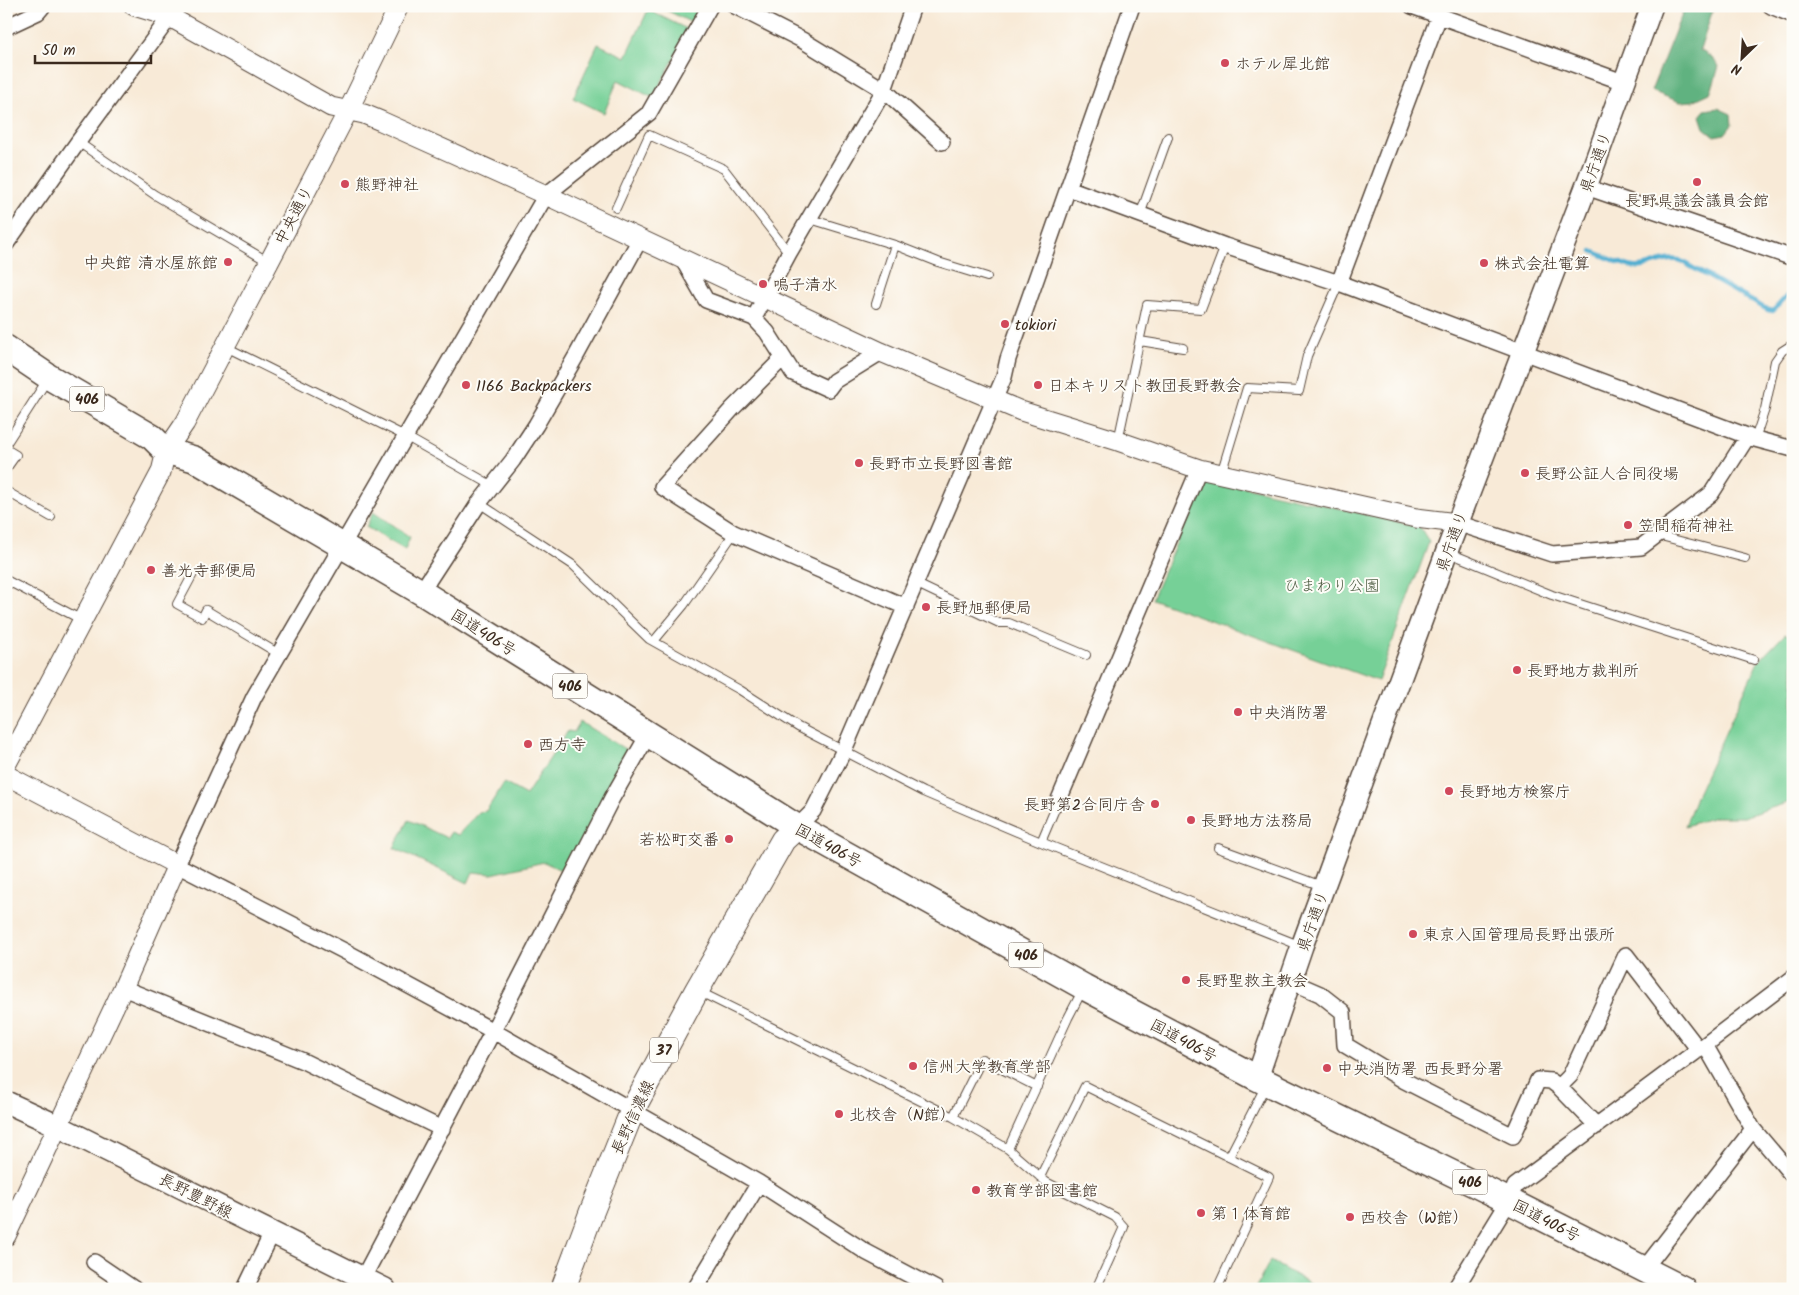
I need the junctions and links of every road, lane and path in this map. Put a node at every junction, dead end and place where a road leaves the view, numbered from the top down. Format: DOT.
graph roads {
  1 [pos="43,6"];
  2 [pos="134,6"];
  3 [pos="399,6"];
  4 [pos="710,6"];
  5 [pos="735,6"];
  6 [pos="913,6"];
  7 [pos="1132,6"];
  8 [pos="1652,6"];
  9 [pos="1771,6"];
  10 [pos="1420,8"];
  11 [pos="174,12"];
  12 [pos="1793,15"];
  13 [pos="1439,16"];
  14 [pos="6,27"];
  15 [pos="1623,82"];
  16 [pos="884,90"];
  17 [pos="348,111"];
  18 [pos="640,120"];
  19 [pos="649,135"];
  20 [pos="1168,137"];
  21 [pos="78,142"];
  22 [pos="942,142"];
  23 [pos="1586,187"];
  24 [pos="1068,188"];
  25 [pos="546,195"];
  26 [pos="616,208"];
  27 [pos="1140,215"];
  28 [pos="810,219"];
  29 [pos="640,239"];
  30 [pos="6,244"];
  31 [pos="895,245"];
  32 [pos="1225,246"];
  33 [pos="789,253"];
  34 [pos="1793,258"];
  35 [pos="684,260"];
  36 [pos="268,262"];
  37 [pos="987,277"];
  38 [pos="1339,283"];
  39 [pos="765,297"];
  40 [pos="876,304"];
  41 [pos="754,318"];
  42 [pos="1140,341"];
  43 [pos="1793,344"];
  44 [pos="224,346"];
  45 [pos="6,348"];
  46 [pos="1183,348"];
  47 [pos="881,352"];
  48 [pos="1522,352"];
  49 [pos="783,358"];
  50 [pos="49,377"];
  51 [pos="994,400"];
  52 [pos="405,436"];
  53 [pos="1752,437"];
  54 [pos="1118,441"];
  55 [pos="6,444"];
  56 [pos="6,449"];
  57 [pos="1793,449"];
  58 [pos="166,451"];
  59 [pos="6,469"];
  60 [pos="1200,469"];
  61 [pos="1221,474"];
  62 [pos="492,486"];
  63 [pos="6,491"];
  64 [pos="479,503"];
  65 [pos="51,517"];
  66 [pos="1457,523"];
  67 [pos="734,533"];
  68 [pos="1656,535"];
  69 [pos="343,546"];
  70 [pos="1447,551"];
  71 [pos="1745,558"];
  72 [pos="193,574"];
  73 [pos="6,580"];
  74 [pos="915,582"];
  75 [pos="421,592"];
  76 [pos="906,607"];
  77 [pos="83,620"];
  78 [pos="654,641"];
  79 [pos="279,654"];
  80 [pos="1086,655"];
  81 [pos="1754,660"];
  82 [pos="648,735"];
  83 [pos="844,750"];
  84 [pos="6,765"];
  85 [pos="6,775"];
  86 [pos="1058,802"];
  87 [pos="797,827"];
  88 [pos="1041,842"];
  89 [pos="1218,848"];
  90 [pos="177,865"];
  91 [pos="1324,887"];
  92 [pos="1302,946"];
  93 [pos="1290,981"];
  94 [pos="1790,983"];
  95 [pos="123,988"];
  96 [pos="1084,988"];
  97 [pos="696,990"];
  98 [pos="493,1031"];
  99 [pos="1702,1047"];
  100 [pos="1262,1080"];
  101 [pos="1037,1087"];
  102 [pos="1559,1087"];
  103 [pos="6,1102"];
  104 [pos="633,1109"];
  105 [pos="954,1117"];
  106 [pos="58,1126"];
  107 [pos="1596,1126"];
  108 [pos="442,1128"];
  109 [pos="1753,1129"];
  110 [pos="1008,1150"];
  111 [pos="1229,1157"];
  112 [pos="1791,1174"];
  113 [pos="1040,1177"];
  114 [pos="759,1183"];
  115 [pos="1509,1201"];
  116 [pos="272,1233"];
  117 [pos="6,1236"];
  118 [pos="94,1262"];
  119 [pos="1644,1269"];
  120 [pos="362,1278"];
  121 [pos="134,1289"];
  122 [pos="245,1289"];
  123 [pos="385,1289"];
  124 [pos="563,1289"];
  125 [pos="695,1289"];
  126 [pos="936,1289"];
  127 [pos="1096,1289"];
  128 [pos="1217,1289"];
  129 [pos="1455,1289"];
  130 [pos="1683,1289"];
  1 -- 14 [label="street"];
  2 -- 11 [label="street"];
  3 -- 17 [label="street, 中央通り"];
  4 -- 18 [label="street"];
  5 -- 16 [label="street"];
  6 -- 16 [label="street"];
  7 -- 24 [label="street"];
  8 -- 15 [label="main road, 県庁通り"];
  9 -- 12 [label="street"];
  10 -- 13 [label="street"];
  11 -- 17 [label="street"];
  11 -- 21 [label="street"];
  13 -- 15 [label="street"];
  13 -- 38 [label="street"];
  15 -- 23 [label="main road, 県庁通り"];
  16 -- 22 [label="street"];
  16 -- 28 [label="street"];
  17 -- 25 [label="street"];
  17 -- 36 [label="street, 中央通り"];
  18 -- 19 [label="lane"];
  18 -- 25 [label="street"];
  19 -- 26 [label="lane"];
  19 -- 33 [label="lane"];
  20 -- 27 [label="lane"];
  21 -- 30 [label="street"];
  21 -- 36 [label="lane"];
  23 -- 34 [label="street"];
  23 -- 48 [label="main road, 県庁通り"];
  24 -- 27 [label="street"];
  24 -- 51 [label="street"];
  25 -- 29 [label="street"];
  25 -- 52 [label="street"];
  27 -- 32 [label="street"];
  28 -- 31 [label="lane"];
  28 -- 33 [label="street"];
  29 -- 35 [label="street"];
  29 -- 62 [label="street"];
  31 -- 37 [label="lane"];
  31 -- 40 [label="lane"];
  32 -- 38 [label="street"];
  32 -- 42 [label="lane"];
  33 -- 39 [label="street"];
  35 -- 39 [label="street"];
  35 -- 41 [label="street"];
  36 -- 44 [label="street, 中央通り"];
  38 -- 48 [label="street"];
  38 -- 61 [label="lane"];
  39 -- 41 [label="street"];
  39 -- 47 [label="street"];
  41 -- 49 [label="street"];
  42 -- 46 [label="lane"];
  42 -- 54 [label="lane"];
  43 -- 53 [label="lane"];
  44 -- 52 [label="lane"];
  44 -- 58 [label="street, 中央通り"];
  45 -- 50 [label="highway, 国道406号 / 406"];
  47 -- 49 [label="street"];
  47 -- 51 [label="street"];
  48 -- 53 [label="street"];
  48 -- 66 [label="main road, 県庁通り"];
  49 -- 67 [label="street"];
  50 -- 55 [label="lane"];
  50 -- 58 [label="highway, 国道406号 / 406"];
  51 -- 54 [label="street"];
  51 -- 74 [label="street"];
  52 -- 62 [label="lane"];
  52 -- 69 [label="street"];
  53 -- 57 [label="street"];
  53 -- 68 [label="street"];
  54 -- 60 [label="street"];
  56 -- 59 [label="lane"];
  58 -- 69 [label="highway, 国道406号 / 406"];
  58 -- 77 [label="street, 中央通り"];
  60 -- 61 [label="street"];
  60 -- 86 [label="street"];
  61 -- 66 [label="street"];
  62 -- 64 [label="street"];
  63 -- 65 [label="lane"];
  64 -- 75 [label="street"];
  64 -- 78 [label="lane"];
  66 -- 68 [label="street"];
  66 -- 70 [label="main road, 県庁通り"];
  67 -- 76 [label="street"];
  67 -- 78 [label="lane"];
  68 -- 71 [label="lane"];
  69 -- 75 [label="highway, 国道406号 / 406"];
  69 -- 79 [label="street"];
  70 -- 81 [label="lane"];
  70 -- 91 [label="main road, 県庁通り"];
  72 -- 79 [label="lane"];
  73 -- 77 [label="lane"];
  74 -- 76 [label="street"];
  74 -- 80 [label="lane"];
  75 -- 82 [label="highway, 国道406号 / 406"];
  76 -- 83 [label="street"];
  77 -- 84 [label="street, 中央通り"];
  78 -- 83 [label="lane"];
  79 -- 90 [label="street"];
  82 -- 87 [label="highway, 国道406号 / 406"];
  82 -- 98 [label="street"];
  83 -- 87 [label="street"];
  83 -- 88 [label="lane"];
  85 -- 90 [label="street"];
  86 -- 88 [label="lane"];
  87 -- 96 [label="highway, 国道406号 / 406"];
  87 -- 97 [label="main road, 長野信濃線 / 37"];
  88 -- 92 [label="lane"];
  89 -- 91 [label="lane"];
  90 -- 95 [label="street"];
  90 -- 98 [label="street"];
  91 -- 92 [label="main road, 県庁通り"];
  92 -- 93 [label="main road, 県庁通り"];
  93 -- 100 [label="main road, 県庁通り"];
  93 -- 102 [label="street"];
  94 -- 99 [label="street"];
  95 -- 106 [label="street"];
  95 -- 108 [label="street"];
  96 -- 100 [label="highway, 国道406号 / 406"];
  96 -- 101 [label="lane"];
  97 -- 104 [label="main road, 長野信濃線 / 37"];
  97 -- 105 [label="lane"];
  98 -- 104 [label="street"];
  98 -- 108 [label="street"];
  99 -- 102 [label="street"];
  99 -- 107 [label="street"];
  99 -- 109 [label="street"];
  100 -- 111 [label="lane"];
  100 -- 115 [label="highway, 国道406号 / 406"];
  101 -- 105 [label="lane"];
  101 -- 110 [label="lane"];
  102 -- 107 [label="street"];
  103 -- 106 [label="main road, 長野豊野線"];
  104 -- 114 [label="street"];
  104 -- 124 [label="main road, 長野信濃線 / 37"];
  105 -- 110 [label="lane"];
  106 -- 116 [label="main road, 長野豊野線"];
  106 -- 117 [label="street"];
  107 -- 115 [label="street"];
  108 -- 120 [label="street"];
  109 -- 112 [label="street"];
  109 -- 119 [label="street"];
  110 -- 113 [label="lane"];
  111 -- 113 [label="lane"];
  111 -- 128 [label="lane"];
  113 -- 127 [label="lane"];
  114 -- 125 [label="street"];
  114 -- 126 [label="street"];
  115 -- 119 [label="highway, 国道406号 / 406"];
  115 -- 129 [label="street"];
  116 -- 120 [label="main road, 長野豊野線"];
  116 -- 122 [label="street"];
  118 -- 121 [label="street"];
  119 -- 130 [label="highway, 国道406号 / 406"];
  120 -- 123 [label="main road, 長野豊野線"];
}
